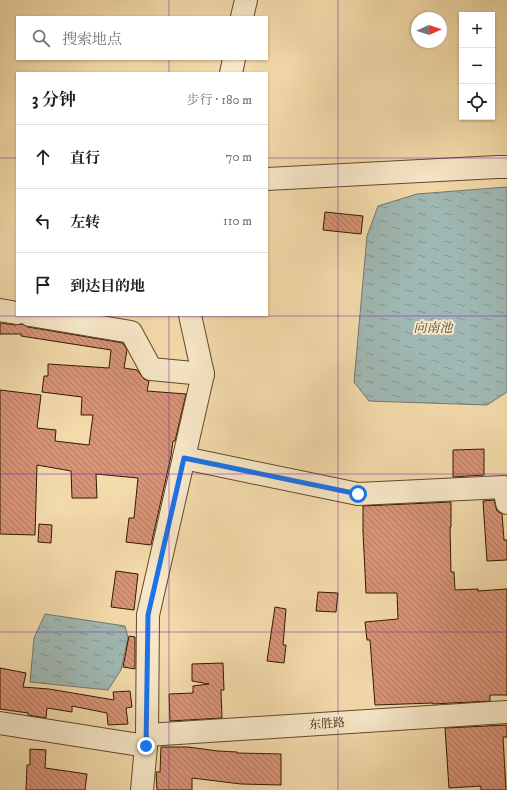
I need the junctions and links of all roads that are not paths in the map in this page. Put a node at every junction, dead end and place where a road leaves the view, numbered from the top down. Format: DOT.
graph roads {
  1 [pos="246,0"];
  2 [pos="242,16"];
  3 [pos="234,60"];
  4 [pos="231,72"];
  5 [pos="507,167"];
  6 [pos="268,179"];
  7 [pos="0,310"];
  8 [pos="16,313"];
  9 [pos="36,316"];
  10 [pos="190,316"];
  11 [pos="203,374"];
  12 [pos="184,458"];
  13 [pos="507,503"];
  14 [pos="507,712"];
  15 [pos="0,723"];
  16 [pos="146,741"];
  17 [pos="142,790"];
  1 -- 2 [label="street"];
  3 -- 4 [label="street"];
  5 -- 6 [label="street"];
  7 -- 8 [label="street"];
  9 -- 11 [label="street"];
  10 -- 11 [label="street"];
  11 -- 12 [label="street"];
  12 -- 13 [label="street"];
  12 -- 16 [label="street"];
  14 -- 16 [label="street, 东胜路"];
  15 -- 16 [label="street, 东胜路"];
  16 -- 17 [label="street"];
}
